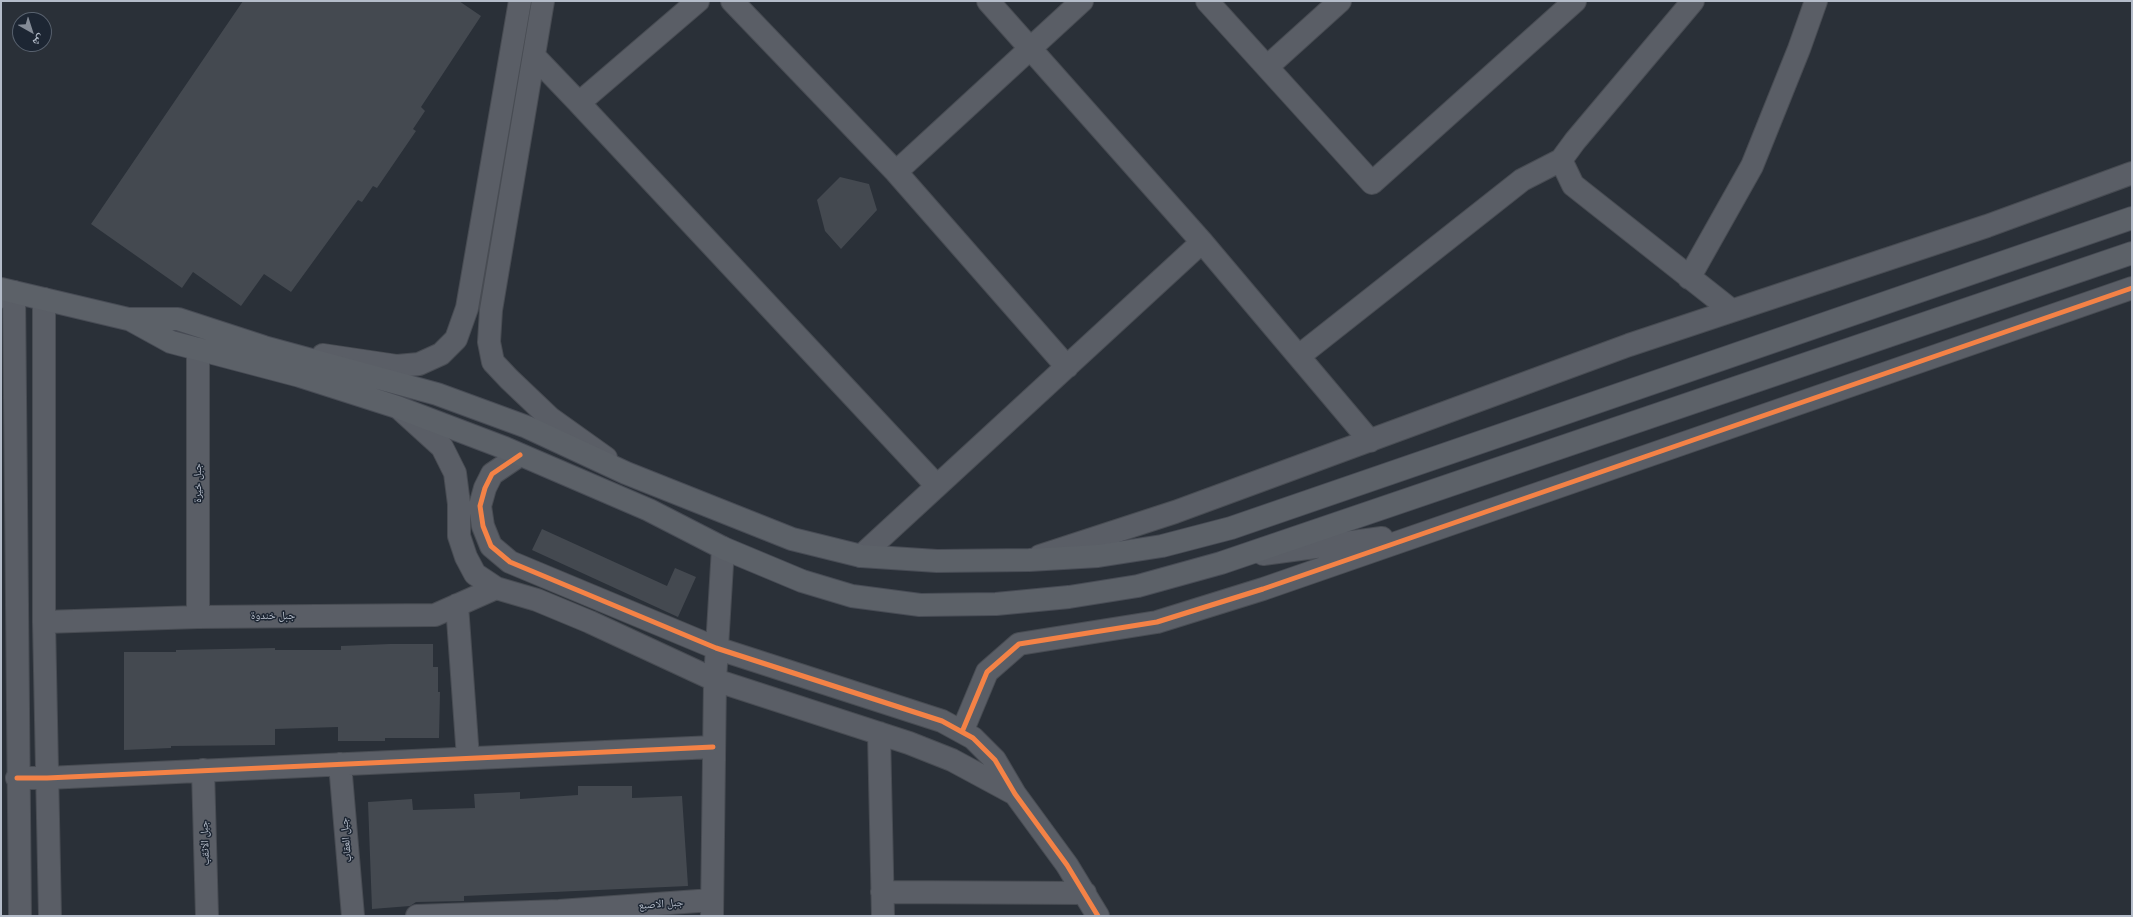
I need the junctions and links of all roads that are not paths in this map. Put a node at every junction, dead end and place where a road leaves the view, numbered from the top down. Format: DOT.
graph roads {
  1 [pos="520,1"];
  2 [pos="543,1"];
  3 [pos="698,1"];
  4 [pos="732,1"];
  5 [pos="988,1"];
  6 [pos="1082,1"];
  7 [pos="1207,1"];
  8 [pos="1340,1"];
  9 [pos="1575,1"];
  10 [pos="1693,1"];
  11 [pos="1816,1"];
  12 [pos="1030,49"];
  13 [pos="534,56"];
  14 [pos="1267,67"];
  15 [pos="579,103"];
  16 [pos="1561,160"];
  17 [pos="896,172"];
  18 [pos="2132,173"];
  19 [pos="2132,218"];
  20 [pos="1202,242"];
  21 [pos="2132,253"];
  22 [pos="1689,278"];
  23 [pos="2132,288"];
  24 [pos="5,293"];
  25 [pos="44,299"];
  26 [pos="1731,310"];
  27 [pos="128,319"];
  28 [pos="264,347"];
  29 [pos="198,349"];
  30 [pos="1299,356"];
  31 [pos="1067,367"];
  32 [pos="397,407"];
  33 [pos="1370,440"];
  34 [pos="520,455"];
  35 [pos="626,473"];
  36 [pos="937,486"];
  37 [pos="1430,531"];
  38 [pos="723,548"];
  39 [pos="861,556"];
  40 [pos="1234,558"];
  41 [pos="1029,560"];
  42 [pos="496,588"];
  43 [pos="458,605"];
  44 [pos="198,617"];
  45 [pos="44,622"];
  46 [pos="9,636"];
  47 [pos="716,648"];
  48 [pos="715,680"];
  49 [pos="962,732"];
  50 [pos="879,733"];
  51 [pos="713,747"];
  52 [pos="468,758"];
  53 [pos="340,764"];
  54 [pos="203,770"];
  55 [pos="17,778"];
  56 [pos="47,778"];
  57 [pos="1015,794"];
  58 [pos="882,892"];
  59 [pos="1085,893"];
  60 [pos="712,908"];
  61 [pos="559,914"];
  62 [pos="20,916"];
  63 [pos="50,916"];
  64 [pos="207,916"];
  65 [pos="353,916"];
  66 [pos="417,916"];
  67 [pos="883,916"];
  68 [pos="1098,916"];
  1 -- 28 [label="street"];
  2 -- 13 [label="street"];
  3 -- 15 [label="street"];
  4 -- 17 [label="street"];
  5 -- 12 [label="street"];
  6 -- 12 [label="street"];
  7 -- 14 [label="street"];
  8 -- 14 [label="street"];
  9 -- 14 [label="street"];
  10 -- 16 [label="street"];
  11 -- 22 [label="street"];
  12 -- 17 [label="street"];
  12 -- 20 [label="street"];
  13 -- 15 [label="street"];
  13 -- 35 [label="street"];
  15 -- 36 [label="street"];
  16 -- 22 [label="street"];
  16 -- 30 [label="street"];
  17 -- 31 [label="street"];
  18 -- 26 [label="street"];
  19 -- 41 [label="main road"];
  20 -- 30 [label="street"];
  20 -- 31 [label="street"];
  21 -- 40 [label="main road"];
  22 -- 26 [label="street"];
  23 -- 37 [label="street"];
  24 -- 25 [label="main road"];
  24 -- 46 [label="street"];
  25 -- 27 [label="main road"];
  25 -- 45 [label="street"];
  26 -- 33 [label="street"];
  27 -- 28 [label="main road"];
  27 -- 29 [label="main road"];
  28 -- 35 [label="main road"];
  29 -- 32 [label="main road"];
  29 -- 44 [label="street, جبل خيرة"];
  30 -- 33 [label="street"];
  31 -- 36 [label="street"];
  32 -- 34 [label="main road"];
  32 -- 42 [label="street"];
  33 -- 41 [label="street"];
  34 -- 38 [label="main road"];
  34 -- 47 [label="street"];
  35 -- 39 [label="main road"];
  36 -- 39 [label="street"];
  37 -- 40 [label="street"];
  37 -- 49 [label="street"];
  38 -- 40 [label="main road"];
  38 -- 47 [label="street"];
  39 -- 41 [label="main road"];
  42 -- 43 [label="street, جبل خندوة"];
  42 -- 48 [label="street"];
  43 -- 44 [label="street, جبل خندوة"];
  43 -- 52 [label="street"];
  44 -- 45 [label="street, جبل خندوة"];
  45 -- 56 [label="street"];
  46 -- 55 [label="street"];
  47 -- 48 [label="street"];
  47 -- 49 [label="street"];
  48 -- 50 [label="street"];
  48 -- 51 [label="street"];
  49 -- 57 [label="street"];
  50 -- 57 [label="street"];
  50 -- 58 [label="street"];
  51 -- 52 [label="street"];
  51 -- 60 [label="street"];
  52 -- 53 [label="street"];
  53 -- 54 [label="street"];
  53 -- 65 [label="street, جبل العقاب"];
  54 -- 56 [label="street"];
  54 -- 64 [label="street, جبل الاثقب"];
  55 -- 56 [label="street"];
  55 -- 62 [label="street"];
  56 -- 63 [label="street"];
  57 -- 59 [label="street"];
  58 -- 59 [label="street"];
  58 -- 67 [label="street"];
  59 -- 68 [label="street"];
  60 -- 61 [label="street, جبل الاصبع"];
  61 -- 66 [label="street, جبل الاصبع"];
}
